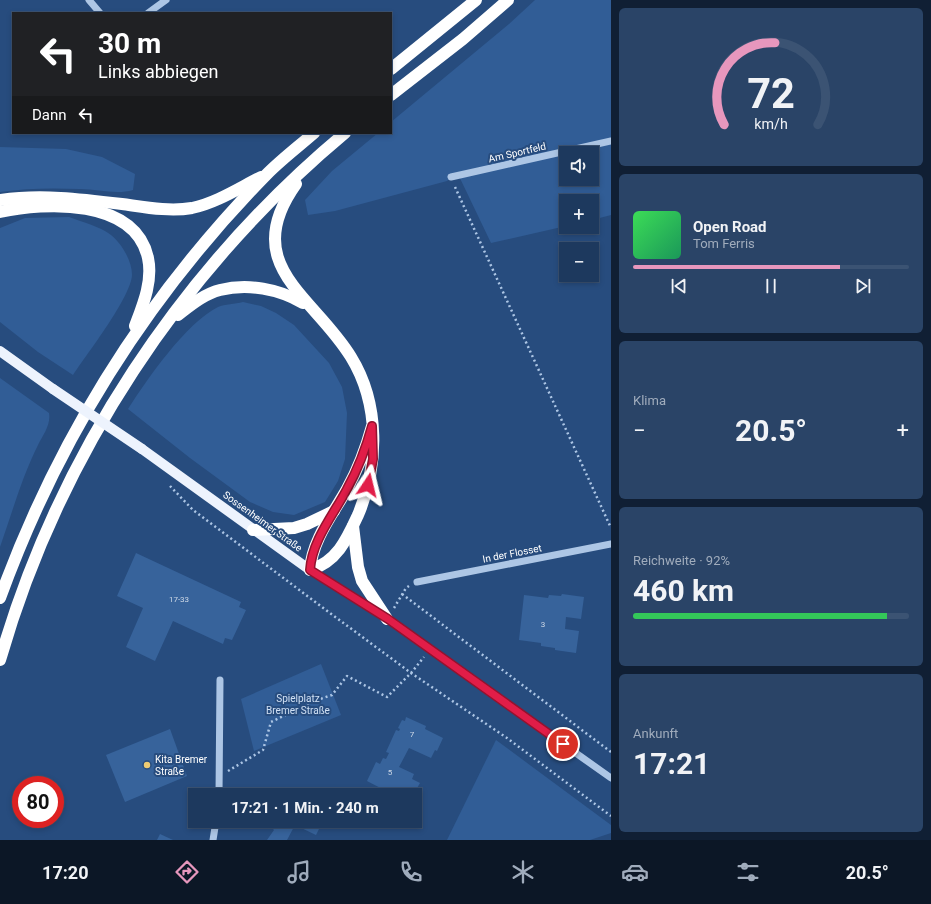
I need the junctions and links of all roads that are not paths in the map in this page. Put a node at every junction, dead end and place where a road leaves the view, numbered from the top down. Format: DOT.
graph roads {
  1 [pos="89,0"];
  2 [pos="166,0"];
  3 [pos="476,0"];
  4 [pos="508,0"];
  5 [pos="99,12"];
  6 [pos="149,12"];
  7 [pos="392,68"];
  8 [pos="392,94"];
  9 [pos="313,134"];
  10 [pos="344,134"];
  11 [pos="611,141"];
  12 [pos="310,164"];
  13 [pos="269,172"];
  14 [pos="451,177"];
  15 [pos="0,200"];
  16 [pos="0,212"];
  17 [pos="308,306"];
  18 [pos="164,325"];
  19 [pos="130,341"];
  20 [pos="0,351"];
  21 [pos="372,426"];
  22 [pos="334,511"];
  23 [pos="353,526"];
  24 [pos="253,530"];
  25 [pos="611,544"];
  26 [pos="310,570"];
  27 [pos="417,582"];
  28 [pos="0,598"];
  29 [pos="388,619"];
  30 [pos="0,660"];
  31 [pos="220,680"];
  32 [pos="611,778"];
  33 [pos="219,788"];
  34 [pos="215,828"];
  35 [pos="214,840"];
  1 -- 5 [label="street"];
  2 -- 6 [label="street"];
  3 -- 7 [label="highway"];
  4 -- 8 [label="highway"];
  9 -- 13 [label="highway"];
  10 -- 12 [label="highway"];
  11 -- 14 [label="street, Am Sportfeld"];
  12 -- 17 [label="highway"];
  12 -- 18 [label="highway"];
  13 -- 15 [label="highway"];
  13 -- 19 [label="highway"];
  16 -- 19 [label="highway"];
  17 -- 18 [label="highway"];
  17 -- 21 [label="highway"];
  18 -- 30 [label="highway"];
  19 -- 28 [label="highway"];
  20 -- 24 [label="main road, Sossenheimer Straße, bridge"];
  21 -- 22 [label="highway"];
  21 -- 23 [label="highway"];
  22 -- 24 [label="highway"];
  22 -- 26 [label="highway"];
  23 -- 26 [label="highway"];
  23 -- 29 [label="highway"];
  24 -- 26 [label="main road, Sossenheimer Straße"];
  25 -- 27 [label="street, In der Flosset"];
  26 -- 29 [label="street, Sossenheimer Straße"];
  29 -- 32 [label="street, Sossenheimer Straße"];
  31 -- 33 [label="street"];
  34 -- 35 [label="street"];
}
